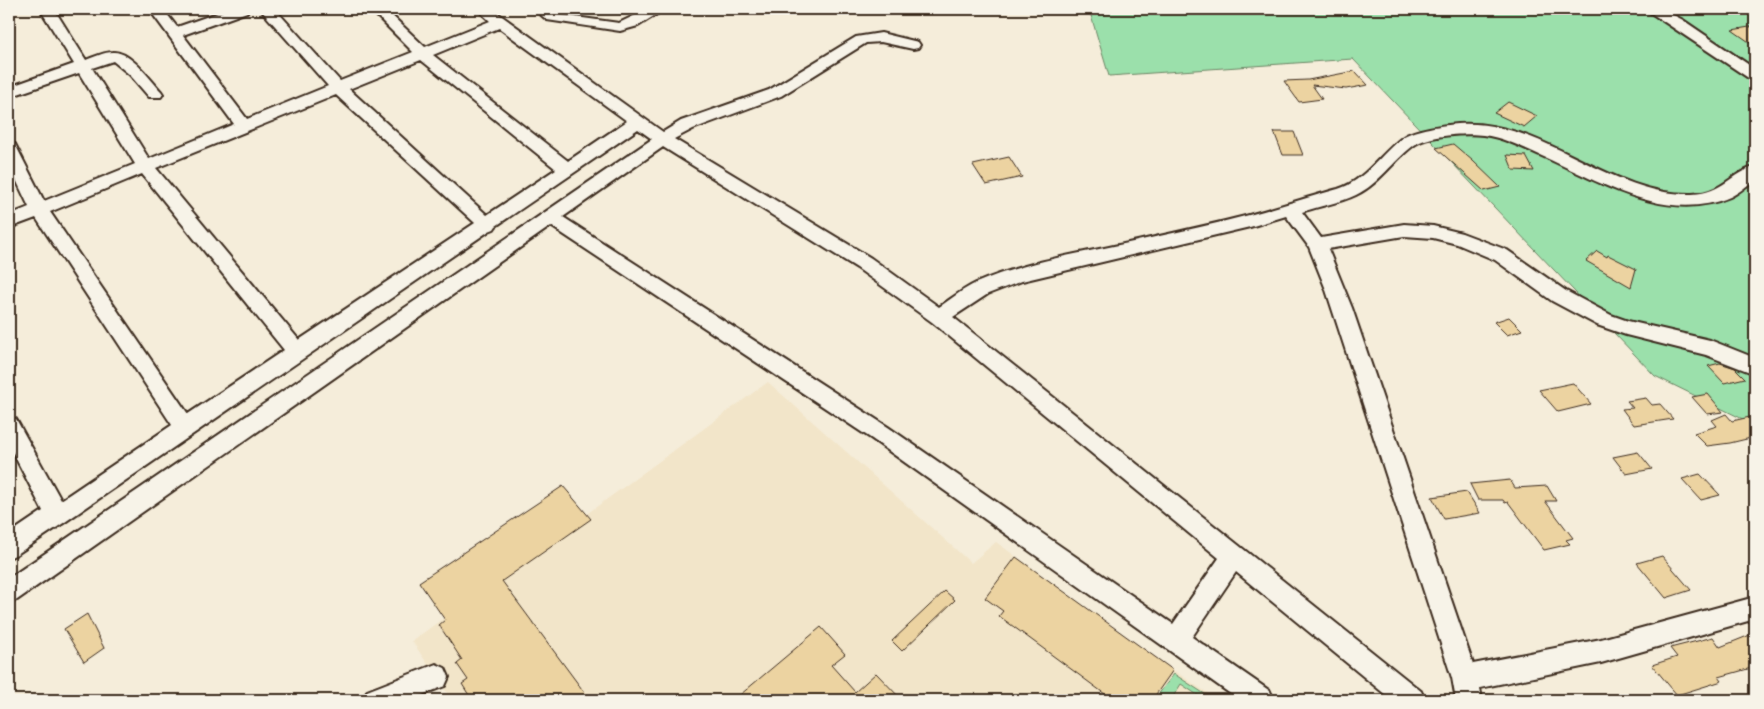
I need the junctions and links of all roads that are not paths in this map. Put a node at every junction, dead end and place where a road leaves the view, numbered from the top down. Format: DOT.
graph roads {
  1 [pos="46,9"];
  2 [pos="156,9"];
  3 [pos="242,9"];
  4 [pos="267,9"];
  5 [pos="377,9"];
  6 [pos="484,9"];
  7 [pos="542,9"];
  8 [pos="658,9"];
  9 [pos="1652,9"];
  10 [pos="500,22"];
  11 [pos="174,33"];
  12 [pos="913,45"];
  13 [pos="422,54"];
  14 [pos="84,66"];
  15 [pos="1755,76"];
  16 [pos="338,88"];
  17 [pos="9,92"];
  18 [pos="155,94"];
  19 [pos="637,122"];
  20 [pos="245,127"];
  21 [pos="662,139"];
  22 [pos="9,148"];
  23 [pos="145,166"];
  24 [pos="568,170"];
  25 [pos="1755,172"];
  26 [pos="39,209"];
  27 [pos="1291,210"];
  28 [pos="550,217"];
  29 [pos="9,222"];
  30 [pos="488,225"];
  31 [pos="1316,245"];
  32 [pos="352,317"];
  33 [pos="939,317"];
  34 [pos="378,336"];
  35 [pos="297,352"];
  36 [pos="1755,366"];
  37 [pos="9,426"];
  38 [pos="186,428"];
  39 [pos="57,515"];
  40 [pos="9,547"];
  41 [pos="1233,557"];
  42 [pos="9,592"];
  43 [pos="1755,608"];
  44 [pos="1176,640"];
  45 [pos="436,677"];
  46 [pos="1467,689"];
  47 [pos="376,700"];
  48 [pos="1261,700"];
  49 [pos="1412,700"];
  1 -- 14 [label="street"];
  2 -- 11 [label="street"];
  3 -- 11 [label="street"];
  4 -- 16 [label="street"];
  5 -- 13 [label="street"];
  6 -- 10 [label="street"];
  7 -- 8 [label="street"];
  9 -- 15 [label="street"];
  10 -- 13 [label="street"];
  10 -- 19 [label="street"];
  11 -- 20 [label="street"];
  12 -- 21 [label="street"];
  13 -- 16 [label="street"];
  13 -- 24 [label="street"];
  14 -- 17 [label="street"];
  14 -- 18 [label="street"];
  14 -- 23 [label="street"];
  16 -- 20 [label="street"];
  16 -- 30 [label="street"];
  19 -- 21 [label="street"];
  19 -- 24 [label="street"];
  20 -- 23 [label="street"];
  21 -- 28 [label="street"];
  21 -- 33 [label="street"];
  22 -- 26 [label="street"];
  23 -- 26 [label="street"];
  23 -- 35 [label="street"];
  24 -- 30 [label="street"];
  25 -- 27 [label="street"];
  26 -- 29 [label="street"];
  26 -- 38 [label="street"];
  27 -- 31 [label="street"];
  27 -- 33 [label="street"];
  28 -- 34 [label="street"];
  28 -- 44 [label="street"];
  30 -- 32 [label="street"];
  31 -- 36 [label="street"];
  31 -- 46 [label="street"];
  32 -- 34 [label="street"];
  32 -- 35 [label="street"];
  33 -- 41 [label="street"];
  34 -- 42 [label="street"];
  35 -- 38 [label="street"];
  37 -- 39 [label="street"];
  38 -- 39 [label="street"];
  39 -- 40 [label="street"];
  41 -- 44 [label="street"];
  41 -- 49 [label="street"];
  43 -- 46 [label="street"];
  44 -- 48 [label="street"];
  45 -- 47 [label="street"];
}
